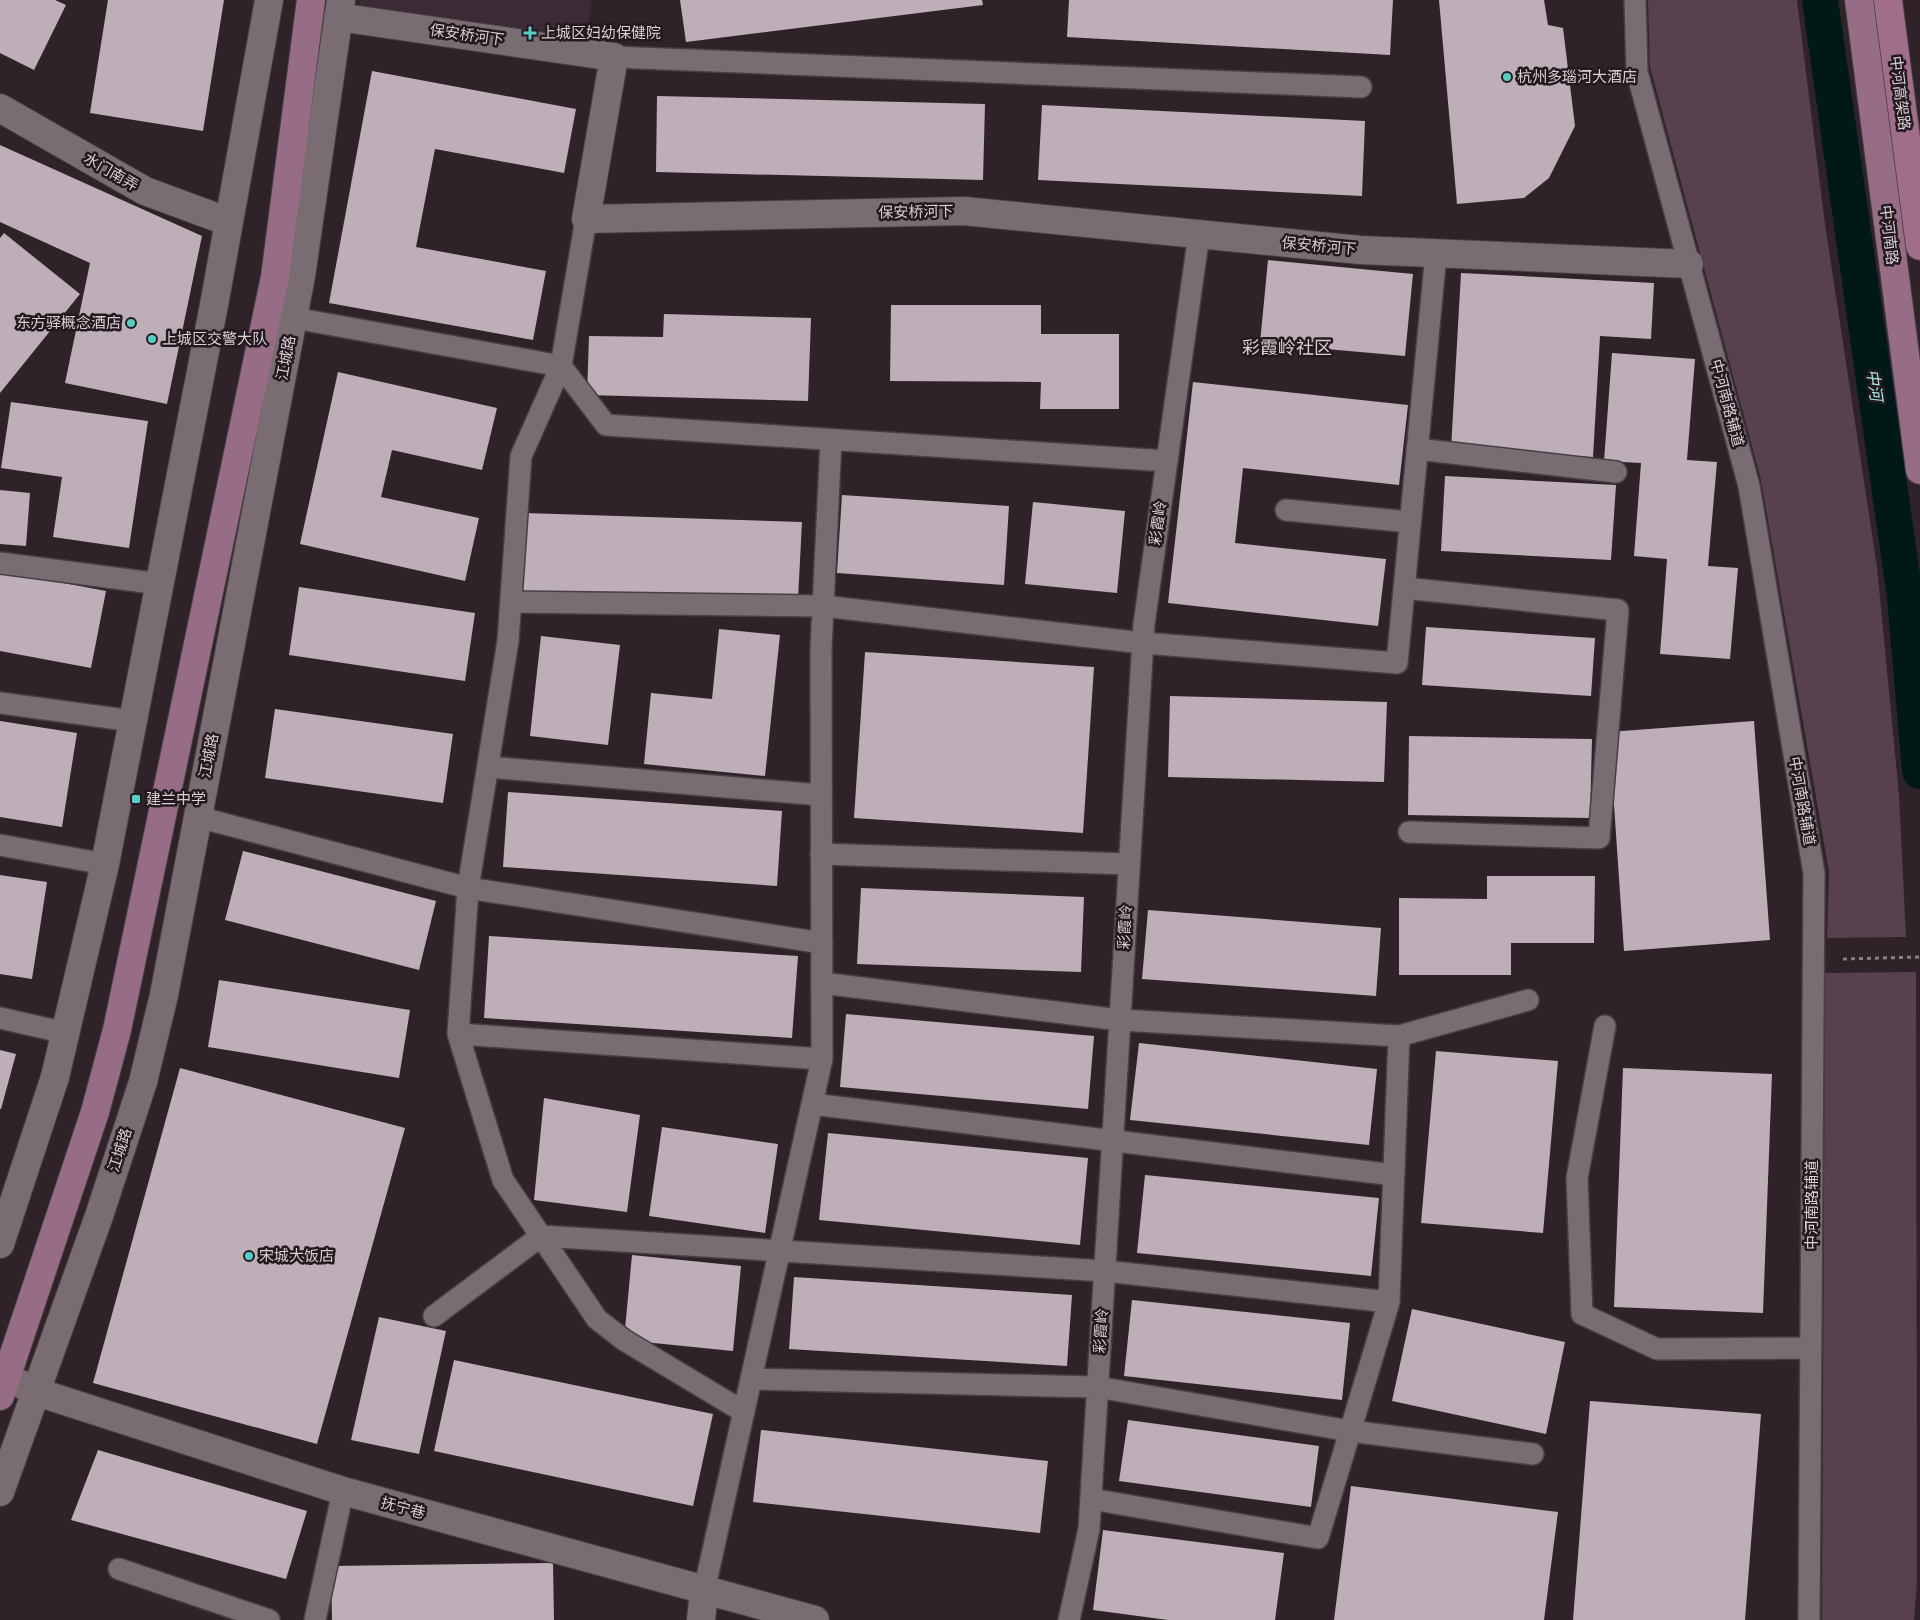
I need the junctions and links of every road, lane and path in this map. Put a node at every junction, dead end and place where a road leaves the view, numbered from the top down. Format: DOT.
graph roads {
  1 [pos="269,0"];
  2 [pos="311,0"];
  3 [pos="1635,0"];
  4 [pos="1859,0"];
  5 [pos="1888,0"];
  6 [pos="339,8"];
  7 [pos="614,57"];
  8 [pos="1361,87"];
  9 [pos="0,108"];
  10 [pos="586,219"];
  11 [pos="229,222"];
  12 [pos="1199,234"];
  13 [pos="1920,246"];
  14 [pos="1436,253"];
  15 [pos="1689,264"];
  16 [pos="294,318"];
  17 [pos="561,366"];
  18 [pos="831,440"];
  19 [pos="1417,449"];
  20 [pos="1167,461"];
  21 [pos="1920,470"];
  22 [pos="1616,472"];
  23 [pos="1286,510"];
  24 [pos="1410,522"];
  25 [pos="0,563"];
  26 [pos="160,584"];
  27 [pos="1404,588"];
  28 [pos="511,602"];
  29 [pos="823,606"];
  30 [pos="1142,643"];
  31 [pos="0,703"];
  32 [pos="133,721"];
  33 [pos="488,767"];
  34 [pos="821,795"];
  35 [pos="198,817"];
  36 [pos="1409,832"];
  37 [pos="0,844"];
  38 [pos="821,854"];
  39 [pos="105,864"];
  40 [pos="1129,864"];
  41 [pos="468,888"];
  42 [pos="822,943"];
  43 [pos="1920,957"];
  44 [pos="1814,959"];
  45 [pos="822,983"];
  46 [pos="1528,1000"];
  47 [pos="0,1018"];
  48 [pos="1120,1020"];
  49 [pos="1605,1026"];
  50 [pos="66,1034"];
  51 [pos="458,1034"];
  52 [pos="1400,1036"];
  53 [pos="822,1059"];
  54 [pos="812,1104"];
  55 [pos="1113,1141"];
  56 [pos="1394,1175"];
  57 [pos="541,1236"];
  58 [pos="0,1244"];
  59 [pos="780,1250"];
  60 [pos="1105,1271"];
  61 [pos="1389,1302"];
  62 [pos="434,1316"];
  63 [pos="1811,1348"];
  64 [pos="751,1379"];
  65 [pos="2,1382"];
  66 [pos="1098,1387"];
  67 [pos="36,1392"];
  68 [pos="744,1412"];
  69 [pos="1350,1431"];
  70 [pos="1533,1454"];
  71 [pos="343,1491"];
  72 [pos="0,1492"];
  73 [pos="1091,1499"];
  74 [pos="119,1569"];
  75 [pos="704,1591"];
  76 [pos="269,1620"];
  77 [pos="315,1620"];
  78 [pos="701,1620"];
  79 [pos="815,1620"];
  80 [pos="1069,1620"];
  81 [pos="1809,1620"];
  1 -- 11 [label="street"];
  2 -- 65 [label="main road, 江城路"];
  3 -- 15 [label="lane, 中河南路辅道"];
  4 -- 21 [label="main road, 中河南路"];
  5 -- 13 [label="highway, 中河高架路"];
  6 -- 7 [label="street, 保安桥河下"];
  6 -- 16 [label="street, 江城路"];
  7 -- 8 [label="lane"];
  7 -- 10 [label="street"];
  9 -- 11 [label="street, 水门南弄"];
  10 -- 12 [label="street, 保安桥河下"];
  10 -- 17 [label="lane"];
  11 -- 26 [label="street"];
  12 -- 14 [label="street, 保安桥河下"];
  12 -- 20 [label="lane, 彩霞岭"];
  14 -- 15 [label="street, 保安桥河下"];
  14 -- 19 [label="lane"];
  15 -- 44 [label="lane, 中河南路辅道"];
  16 -- 17 [label="lane"];
  16 -- 35 [label="street, 江城路"];
  17 -- 18 [label="lane"];
  17 -- 28 [label="lane"];
  18 -- 20 [label="lane"];
  18 -- 29 [label="lane"];
  19 -- 22 [label="lane"];
  19 -- 24 [label="lane"];
  20 -- 30 [label="lane, 彩霞岭"];
  23 -- 24 [label="lane"];
  24 -- 27 [label="lane"];
  25 -- 26 [label="lane"];
  26 -- 32 [label="street"];
  27 -- 30 [label="lane"];
  27 -- 36 [label="lane"];
  28 -- 29 [label="lane"];
  28 -- 33 [label="lane"];
  29 -- 30 [label="lane"];
  29 -- 34 [label="lane"];
  30 -- 40 [label="lane, 彩霞岭"];
  31 -- 32 [label="lane"];
  32 -- 39 [label="street"];
  33 -- 34 [label="lane"];
  33 -- 41 [label="lane"];
  34 -- 38 [label="lane"];
  35 -- 41 [label="lane"];
  35 -- 67 [label="street, 江城路"];
  37 -- 39 [label="lane"];
  38 -- 40 [label="lane"];
  38 -- 42 [label="lane"];
  39 -- 50 [label="street"];
  40 -- 48 [label="lane, 彩霞岭"];
  41 -- 42 [label="lane"];
  41 -- 51 [label="lane"];
  42 -- 45 [label="lane"];
  43 -- 44 [label="path"];
  44 -- 63 [label="lane, 中河南路辅道"];
  45 -- 48 [label="lane"];
  45 -- 53 [label="lane"];
  46 -- 52 [label="lane"];
  47 -- 50 [label="lane"];
  48 -- 52 [label="lane"];
  48 -- 55 [label="lane, 彩霞岭"];
  49 -- 63 [label="lane"];
  50 -- 58 [label="street"];
  51 -- 53 [label="lane"];
  51 -- 57 [label="lane"];
  52 -- 56 [label="lane"];
  53 -- 54 [label="lane"];
  54 -- 55 [label="lane"];
  54 -- 59 [label="lane"];
  55 -- 56 [label="lane"];
  55 -- 60 [label="lane, 彩霞岭"];
  56 -- 61 [label="lane"];
  57 -- 59 [label="lane"];
  57 -- 62 [label="lane"];
  57 -- 68 [label="lane"];
  59 -- 60 [label="lane"];
  59 -- 64 [label="lane"];
  60 -- 61 [label="lane"];
  60 -- 66 [label="lane, 彩霞岭"];
  61 -- 69 [label="lane"];
  63 -- 81 [label="lane, 中河南路辅道"];
  64 -- 66 [label="lane"];
  64 -- 68 [label="lane"];
  65 -- 67 [label="street, 抚宁巷"];
  66 -- 69 [label="lane"];
  66 -- 73 [label="lane, 彩霞岭"];
  67 -- 71 [label="street, 抚宁巷"];
  67 -- 72 [label="street, 江城路"];
  68 -- 75 [label="lane"];
  69 -- 70 [label="lane"];
  69 -- 73 [label="lane"];
  71 -- 75 [label="street, 抚宁巷"];
  71 -- 77 [label="lane"];
  73 -- 80 [label="lane, 彩霞岭"];
  74 -- 76 [label="lane"];
  75 -- 78 [label="street"];
  75 -- 79 [label="street, 抚宁巷"];
}
